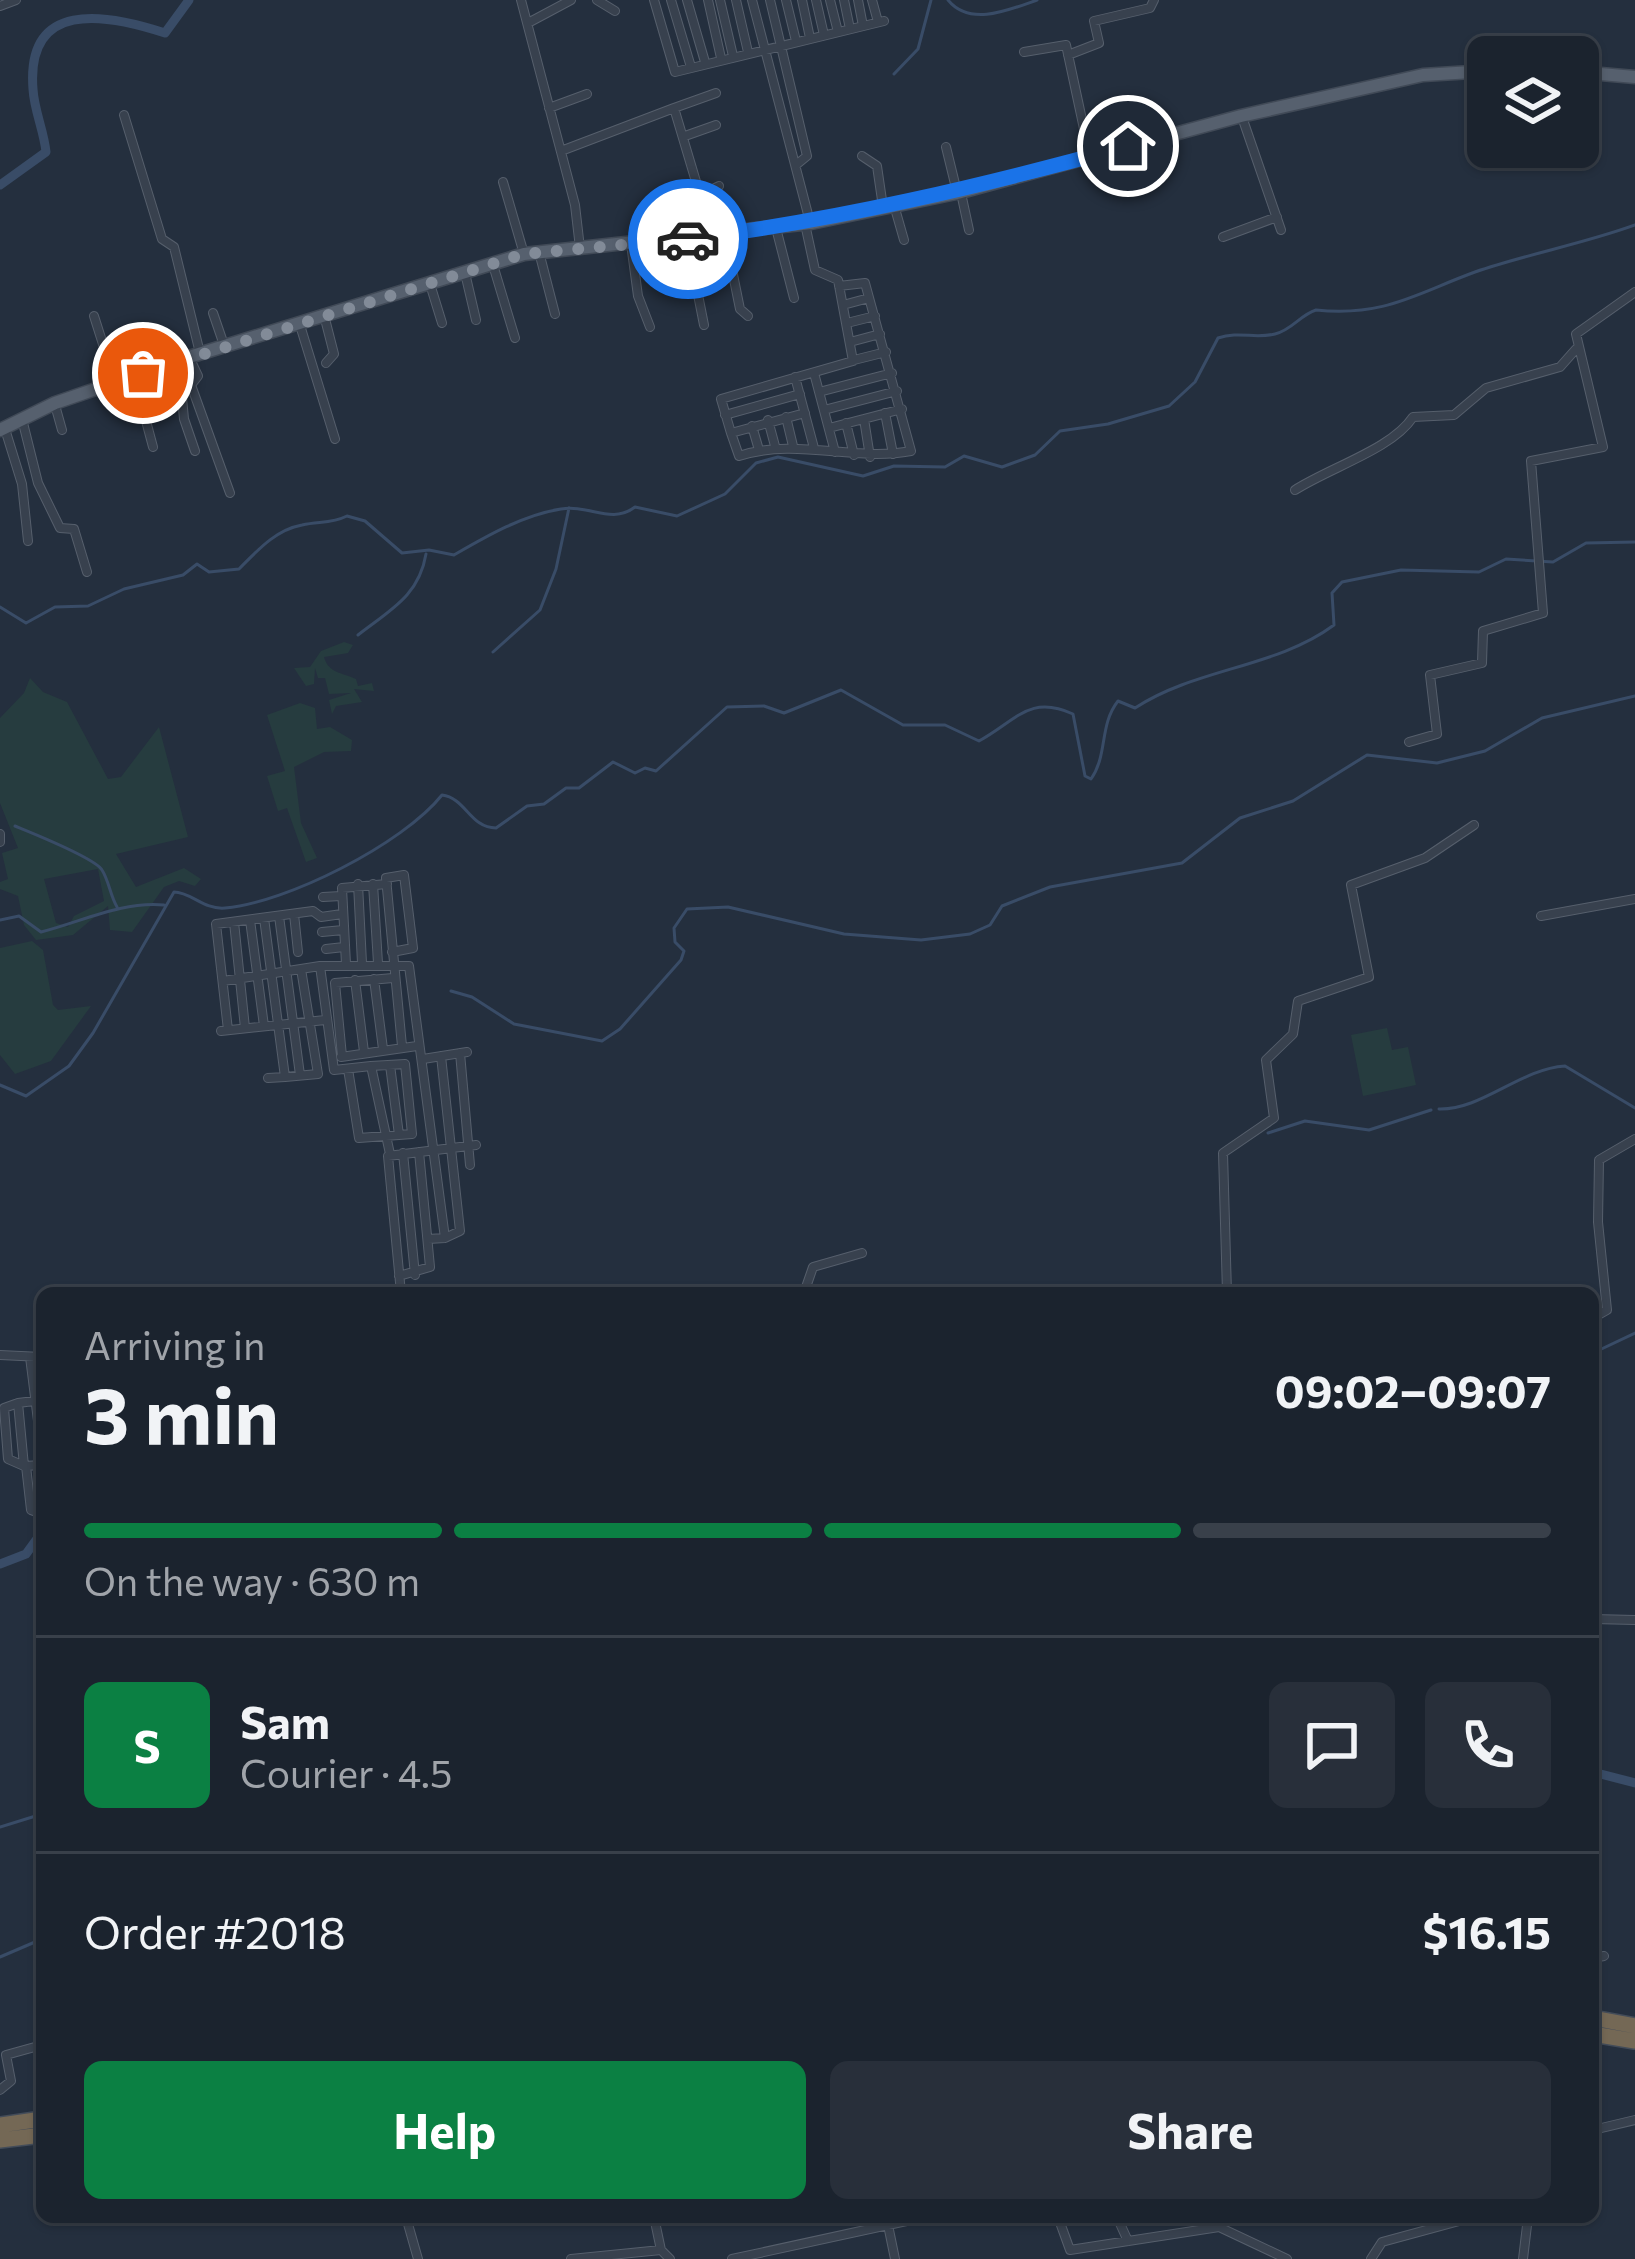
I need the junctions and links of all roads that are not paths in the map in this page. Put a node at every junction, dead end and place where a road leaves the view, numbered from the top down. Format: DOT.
graph roads {
  1 [pos="16,0"];
  2 [pos="521,0"];
  3 [pos="571,0"];
  4 [pos="597,0"];
  5 [pos="654,0"];
  6 [pos="671,0"];
  7 [pos="687,0"];
  8 [pos="736,0"];
  9 [pos="752,0"];
  10 [pos="770,0"];
  11 [pos="786,0"];
  12 [pos="802,0"];
  13 [pos="816,0"];
  14 [pos="830,0"];
  15 [pos="844,0"];
  16 [pos="858,0"];
  17 [pos="872,0"];
  18 [pos="1130,0"];
  19 [pos="1154,0"];
  20 [pos="720,2"];
  21 [pos="709,3"];
  22 [pos="0,7"];
  23 [pos="615,11"];
  24 [pos="1132,11"];
  25 [pos="527,25"];
  26 [pos="863,26"];
  27 [pos="850,29"];
  28 [pos="838,32"];
  29 [pos="824,35"];
  30 [pos="811,38"];
  31 [pos="796,41"];
  32 [pos="781,45"];
  33 [pos="764,49"];
  34 [pos="748,52"];
  35 [pos="1024,52"];
  36 [pos="1068,55"];
  37 [pos="733,56"];
  38 [pos="721,58"];
  39 [pos="705,62"];
  40 [pos="691,67"];
  41 [pos="1467,72"];
  42 [pos="1599,74"];
  43 [pos="1635,77"];
  44 [pos="716,93"];
  45 [pos="586,94"];
  46 [pos="549,108"];
  47 [pos="674,108"];
  48 [pos="124,116"];
  49 [pos="1241,116"];
  50 [pos="798,118"];
  51 [pos="782,122"];
  52 [pos="716,125"];
  53 [pos="685,136"];
  54 [pos="946,147"];
  55 [pos="561,151"];
  56 [pos="862,156"];
  57 [pos="1090,157"];
  58 [pos="796,165"];
  59 [pos="503,182"];
  60 [pos="719,186"];
  61 [pos="959,192"];
  62 [pos="888,206"];
  63 [pos="691,216"];
  64 [pos="1277,217"];
  65 [pos="805,221"];
  66 [pos="776,228"];
  67 [pos="969,230"];
  68 [pos="1281,230"];
  69 [pos="725,235"];
  70 [pos="1223,237"];
  71 [pos="692,239"];
  72 [pos="904,240"];
  73 [pos="665,242"];
  74 [pos="631,244"];
  75 [pos="580,248"];
  76 [pos="531,252"];
  77 [pos="493,263"];
  78 [pos="464,272"];
  79 [pos="672,273"];
  80 [pos="429,283"];
  81 [pos="839,286"];
  82 [pos="1635,292"];
  83 [pos="794,298"];
  84 [pos="869,298"];
  85 [pos="843,305"];
  86 [pos="213,313"];
  87 [pos="324,314"];
  88 [pos="555,314"];
  89 [pos="94,316"];
  90 [pos="748,316"];
  91 [pos="875,316"];
  92 [pos="476,320"];
  93 [pos="299,321"];
  94 [pos="442,323"];
  95 [pos="847,323"];
  96 [pos="704,325"];
  97 [pos="650,327"];
  98 [pos="880,334"];
  99 [pos="515,338"];
  100 [pos="850,342"];
  101 [pos="224,345"];
  102 [pos="1577,348"];
  103 [pos="886,352"];
  104 [pos="195,355"];
  105 [pos="853,361"];
  106 [pos="174,362"];
  107 [pos="326,363"];
  108 [pos="814,373"];
  109 [pos="892,373"];
  110 [pos="795,377"];
  111 [pos="118,381"];
  112 [pos="181,387"];
  113 [pos="897,391"];
  114 [pos="819,392"];
  115 [pos="800,394"];
  116 [pos="55,403"];
  117 [pos="131,405"];
  118 [pos="902,409"];
  119 [pos="824,410"];
  120 [pos="805,413"];
  121 [pos="885,413"];
  122 [pos="725,415"];
  123 [pos="786,417"];
  124 [pos="22,418"];
  125 [pos="864,419"];
  126 [pos="768,420"];
  127 [pos="845,423"];
  128 [pos="752,426"];
  129 [pos="829,428"];
  130 [pos="2,429"];
  131 [pos="62,430"];
  132 [pos="731,433"];
  133 [pos="334,439"];
  134 [pos="775,446"];
  135 [pos="793,446"];
  136 [pos="153,447"];
  137 [pos="814,448"];
  138 [pos="759,450"];
  139 [pos="195,451"];
  140 [pos="835,452"];
  141 [pos="892,454"];
  142 [pos="854,455"];
  143 [pos="870,457"];
  144 [pos="1295,490"];
  145 [pos="230,494"];
  146 [pos="28,541"];
  147 [pos="87,572"];
  148 [pos="1409,742"];
  149 [pos="1474,825"];
  150 [pos="358,884"];
  151 [pos="373,884"];
  152 [pos="387,884"];
  153 [pos="341,896"];
  154 [pos="323,897"];
  155 [pos="1635,899"];
  156 [pos="294,914"];
  157 [pos="342,914"];
  158 [pos="279,916"];
  159 [pos="1541,916"];
  160 [pos="264,918"];
  161 [pos="250,920"];
  162 [pos="234,922"];
  163 [pos="344,930"];
  164 [pos="322,932"];
  165 [pos="344,947"];
  166 [pos="326,949"];
  167 [pos="298,952"];
  168 [pos="392,958"];
  169 [pos="362,963"];
  170 [pos="378,963"];
  171 [pos="346,964"];
  172 [pos="320,966"];
  173 [pos="301,969"];
  174 [pos="286,970"];
  175 [pos="271,974"];
  176 [pos="256,976"];
  177 [pos="240,978"];
  178 [pos="374,978"];
  179 [pos="393,978"];
  180 [pos="355,980"];
  181 [pos="223,981"];
  182 [pos="325,1020"];
  183 [pos="309,1021"];
  184 [pos="295,1023"];
  185 [pos="280,1024"];
  186 [pos="264,1026"];
  187 [pos="245,1028"];
  188 [pos="402,1046"];
  189 [pos="417,1046"];
  190 [pos="382,1049"];
  191 [pos="364,1052"];
  192 [pos="441,1056"];
  193 [pos="423,1059"];
  194 [pos="336,1062"];
  195 [pos="390,1064"];
  196 [pos="371,1066"];
  197 [pos="348,1069"];
  198 [pos="318,1074"];
  199 [pos="301,1076"];
  200 [pos="285,1077"];
  201 [pos="268,1078"];
  202 [pos="399,1135"];
  203 [pos="383,1136"];
  204 [pos="1635,1139"];
  205 [pos="472,1146"];
  206 [pos="450,1150"];
  207 [pos="434,1151"];
  208 [pos="419,1152"];
  209 [pos="403,1153"];
  210 [pos="390,1154"];
  211 [pos="470,1165"];
  212 [pos="445,1238"];
  213 [pos="428,1239"];
  214 [pos="862,1253"];
  215 [pos="416,1275"];
  216 [pos="399,1276"];
  217 [pos="400,1287"];
  218 [pos="806,1287"];
  219 [pos="1227,1287"];
  220 [pos="1599,1315"];
  221 [pos="0,1355"];
  222 [pos="30,1357"];
  223 [pos="36,1358"];
  224 [pos="36,1386"];
  225 [pos="36,1400"];
  226 [pos="36,1465"];
  227 [pos="25,1466"];
  228 [pos="36,1512"];
  229 [pos="1599,1619"];
  230 [pos="1635,1620"];
  231 [pos="1599,2019"];
  232 [pos="1635,2026"];
  233 [pos="1599,2035"];
  234 [pos="1635,2041"];
  235 [pos="36,2046"];
  236 [pos="3,2051"];
  237 [pos="0,2090"];
  238 [pos="1635,2120"];
  239 [pos="36,2121"];
  240 [pos="0,2125"];
  241 [pos="1599,2129"];
  242 [pos="36,2136"];
  243 [pos="0,2140"];
  244 [pos="408,2223"];
  245 [pos="655,2223"];
  246 [pos="895,2223"];
  247 [pos="1059,2223"];
  248 [pos="1120,2223"];
  249 [pos="1452,2223"];
  250 [pos="1527,2223"];
  251 [pos="888,2225"];
  252 [pos="1128,2241"];
  253 [pos="661,2250"];
  254 [pos="418,2259"];
  255 [pos="571,2259"];
  256 [pos="670,2259"];
  257 [pos="732,2259"];
  258 [pos="895,2259"];
  259 [pos="1287,2259"];
  260 [pos="1371,2259"];
  261 [pos="1523,2259"];
  1 -- 22 [label="street"];
  2 -- 25 [label="street"];
  3 -- 25 [label="street"];
  4 -- 23 [label="street"];
  5 -- 40 [label="street"];
  6 -- 40 [label="street"];
  7 -- 39 [label="street"];
  8 -- 20 [label="street"];
  8 -- 34 [label="street"];
  9 -- 33 [label="street"];
  10 -- 32 [label="street"];
  11 -- 31 [label="street"];
  12 -- 30 [label="street"];
  13 -- 29 [label="street"];
  14 -- 28 [label="street"];
  15 -- 27 [label="street"];
  16 -- 26 [label="street"];
  17 -- 26 [label="street"];
  18 -- 24 [label="street"];
  19 -- 24 [label="street"];
  20 -- 21 [label="street"];
  20 -- 37 [label="street"];
  21 -- 38 [label="street"];
  24 -- 36 [label="street"];
  25 -- 46 [label="street"];
  26 -- 27 [label="street"];
  27 -- 28 [label="street"];
  28 -- 29 [label="street"];
  29 -- 30 [label="street"];
  30 -- 31 [label="street"];
  31 -- 32 [label="street"];
  32 -- 33 [label="street"];
  32 -- 50 [label="street"];
  33 -- 34 [label="street"];
  33 -- 51 [label="street"];
  34 -- 37 [label="street"];
  35 -- 36 [label="street"];
  36 -- 57 [label="street"];
  37 -- 38 [label="street"];
  38 -- 39 [label="street"];
  39 -- 40 [label="street"];
  41 -- 49 [label="main road"];
  42 -- 43 [label="main road"];
  44 -- 47 [label="street"];
  45 -- 46 [label="street"];
  46 -- 55 [label="street"];
  47 -- 53 [label="street"];
  47 -- 55 [label="street"];
  48 -- 104 [label="street"];
  49 -- 57 [label="main road"];
  49 -- 64 [label="street"];
  50 -- 51 [label="street"];
  50 -- 58 [label="street"];
  51 -- 58 [label="street"];
  52 -- 53 [label="street"];
  53 -- 60 [label="street"];
  54 -- 61 [label="street"];
  55 -- 75 [label="street"];
  56 -- 62 [label="street"];
  57 -- 61 [label="main road"];
  58 -- 65 [label="street"];
  59 -- 76 [label="street"];
  61 -- 62 [label="main road"];
  61 -- 67 [label="street"];
  62 -- 65 [label="main road"];
  62 -- 72 [label="street"];
  63 -- 71 [label="street"];
  64 -- 68 [label="street"];
  64 -- 70 [label="street"];
  65 -- 66 [label="main road"];
  65 -- 81 [label="street"];
  66 -- 69 [label="main road"];
  66 -- 83 [label="street"];
  69 -- 71 [label="main road"];
  69 -- 90 [label="street"];
  71 -- 73 [label="main road"];
  71 -- 96 [label="street"];
  73 -- 74 [label="main road"];
  73 -- 79 [label="street"];
  74 -- 75 [label="main road"];
  74 -- 97 [label="street"];
  75 -- 76 [label="main road"];
  76 -- 77 [label="main road"];
  76 -- 88 [label="street"];
  77 -- 78 [label="main road"];
  77 -- 99 [label="street"];
  78 -- 80 [label="main road"];
  78 -- 92 [label="street"];
  80 -- 87 [label="main road"];
  80 -- 94 [label="street"];
  81 -- 84 [label="street"];
  81 -- 85 [label="street"];
  82 -- 102 [label="street"];
  84 -- 85 [label="street"];
  84 -- 91 [label="street"];
  85 -- 95 [label="street"];
  86 -- 101 [label="street"];
  87 -- 93 [label="main road"];
  87 -- 107 [label="street"];
  89 -- 111 [label="street"];
  91 -- 95 [label="street"];
  91 -- 98 [label="street"];
  93 -- 101 [label="main road"];
  93 -- 133 [label="street"];
  95 -- 100 [label="street"];
  98 -- 100 [label="street"];
  98 -- 103 [label="street"];
  100 -- 105 [label="street"];
  101 -- 104 [label="main road"];
  102 -- 144 [label="street"];
  102 -- 148 [label="street"];
  103 -- 105 [label="street"];
  103 -- 109 [label="street"];
  104 -- 106 [label="main road"];
  104 -- 145 [label="street"];
  105 -- 108 [label="street"];
  106 -- 111 [label="main road"];
  106 -- 112 [label="street"];
  108 -- 110 [label="street"];
  108 -- 114 [label="street"];
  109 -- 113 [label="street"];
  109 -- 114 [label="street"];
  110 -- 115 [label="street"];
  110 -- 122 [label="street"];
  111 -- 116 [label="main road"];
  111 -- 117 [label="street"];
  112 -- 136 [label="street"];
  112 -- 139 [label="street"];
  113 -- 118 [label="street"];
  113 -- 119 [label="street"];
  114 -- 119 [label="street"];
  115 -- 120 [label="street"];
  115 -- 122 [label="street"];
  116 -- 124 [label="main road"];
  116 -- 131 [label="street"];
  118 -- 121 [label="street"];
  118 -- 141 [label="street"];
  119 -- 129 [label="street"];
  120 -- 123 [label="street"];
  120 -- 137 [label="street"];
  121 -- 125 [label="street"];
  121 -- 141 [label="street"];
  122 -- 132 [label="street"];
  123 -- 126 [label="street"];
  123 -- 135 [label="street"];
  124 -- 130 [label="main road"];
  124 -- 147 [label="street"];
  125 -- 127 [label="street"];
  125 -- 143 [label="street"];
  126 -- 128 [label="street"];
  126 -- 134 [label="street"];
  127 -- 129 [label="street"];
  127 -- 142 [label="street"];
  128 -- 132 [label="street"];
  128 -- 138 [label="street"];
  129 -- 140 [label="street"];
  130 -- 146 [label="street"];
  132 -- 138 [label="street"];
  134 -- 135 [label="street"];
  134 -- 138 [label="street"];
  135 -- 137 [label="street"];
  137 -- 140 [label="street"];
  140 -- 142 [label="street"];
  141 -- 143 [label="street"];
  142 -- 143 [label="street"];
  149 -- 219 [label="street"];
  150 -- 151 [label="street"];
  150 -- 153 [label="street"];
  150 -- 169 [label="street"];
  151 -- 152 [label="street"];
  151 -- 170 [label="street"];
  152 -- 168 [label="street"];
  152 -- 168 [label="street"];
  153 -- 154 [label="street"];
  153 -- 157 [label="street"];
  155 -- 159 [label="street"];
  156 -- 157 [label="street"];
  156 -- 158 [label="street"];
  156 -- 167 [label="street"];
  157 -- 163 [label="street"];
  158 -- 160 [label="street"];
  158 -- 174 [label="street"];
  160 -- 161 [label="street"];
  160 -- 175 [label="street"];
  161 -- 162 [label="street"];
  161 -- 176 [label="street"];
  162 -- 177 [label="street"];
  162 -- 181 [label="street"];
  163 -- 164 [label="street"];
  163 -- 165 [label="street"];
  165 -- 166 [label="street"];
  165 -- 171 [label="street"];
  168 -- 170 [label="street"];
  168 -- 179 [label="street"];
  168 -- 189 [label="street"];
  169 -- 170 [label="street"];
  169 -- 171 [label="street"];
  171 -- 172 [label="street"];
  172 -- 173 [label="street"];
  172 -- 182 [label="street"];
  173 -- 174 [label="street"];
  173 -- 183 [label="street"];
  174 -- 175 [label="street"];
  174 -- 184 [label="street"];
  175 -- 176 [label="street"];
  175 -- 185 [label="street"];
  176 -- 177 [label="street"];
  176 -- 186 [label="street"];
  177 -- 181 [label="street"];
  177 -- 187 [label="street"];
  178 -- 179 [label="street"];
  178 -- 180 [label="street"];
  178 -- 190 [label="street"];
  179 -- 188 [label="street"];
  180 -- 191 [label="street"];
  180 -- 194 [label="street"];
  181 -- 187 [label="street"];
  182 -- 183 [label="street"];
  182 -- 194 [label="street"];
  183 -- 184 [label="street"];
  183 -- 198 [label="street"];
  184 -- 185 [label="street"];
  184 -- 199 [label="street"];
  185 -- 186 [label="street"];
  185 -- 200 [label="street"];
  186 -- 187 [label="street"];
  188 -- 189 [label="street"];
  188 -- 190 [label="street"];
  189 -- 193 [label="street"];
  190 -- 191 [label="street"];
  191 -- 194 [label="street"];
  192 -- 193 [label="street"];
  192 -- 205 [label="street"];
  192 -- 206 [label="street"];
  193 -- 207 [label="street"];
  194 -- 197 [label="street"];
  194 -- 198 [label="street"];
  195 -- 196 [label="street"];
  195 -- 202 [label="street"];
  195 -- 202 [label="street"];
  196 -- 197 [label="street"];
  196 -- 203 [label="street"];
  197 -- 203 [label="street"];
  198 -- 199 [label="street"];
  199 -- 200 [label="street"];
  200 -- 201 [label="street"];
  202 -- 203 [label="street"];
  203 -- 210 [label="street"];
  204 -- 220 [label="street"];
  205 -- 206 [label="street"];
  205 -- 211 [label="street"];
  206 -- 207 [label="street"];
  206 -- 212 [label="street"];
  207 -- 208 [label="street"];
  207 -- 212 [label="street"];
  208 -- 209 [label="street"];
  208 -- 213 [label="street"];
  209 -- 210 [label="street"];
  209 -- 215 [label="street"];
  210 -- 216 [label="street"];
  212 -- 213 [label="street"];
  213 -- 215 [label="street"];
  214 -- 218 [label="street"];
  215 -- 216 [label="street"];
  216 -- 217 [label="street"];
  221 -- 222 [label="street"];
  222 -- 223 [label="street"];
  222 -- 224 [label="street"];
  225 -- 227 [label="street"];
  226 -- 227 [label="street"];
  227 -- 228 [label="street"];
  229 -- 230 [label="street"];
  231 -- 232 [label="highway"];
  233 -- 234 [label="highway"];
  235 -- 236 [label="street"];
  236 -- 237 [label="street"];
  238 -- 241 [label="street"];
  239 -- 240 [label="highway"];
  242 -- 243 [label="highway"];
  244 -- 254 [label="street"];
  245 -- 253 [label="street"];
  246 -- 251 [label="street"];
  247 -- 252 [label="street"];
  248 -- 252 [label="street"];
  249 -- 260 [label="street"];
  250 -- 261 [label="street"];
  251 -- 257 [label="street"];
  251 -- 258 [label="street"];
  252 -- 259 [label="street"];
  253 -- 255 [label="street"];
  253 -- 256 [label="street"];
}
